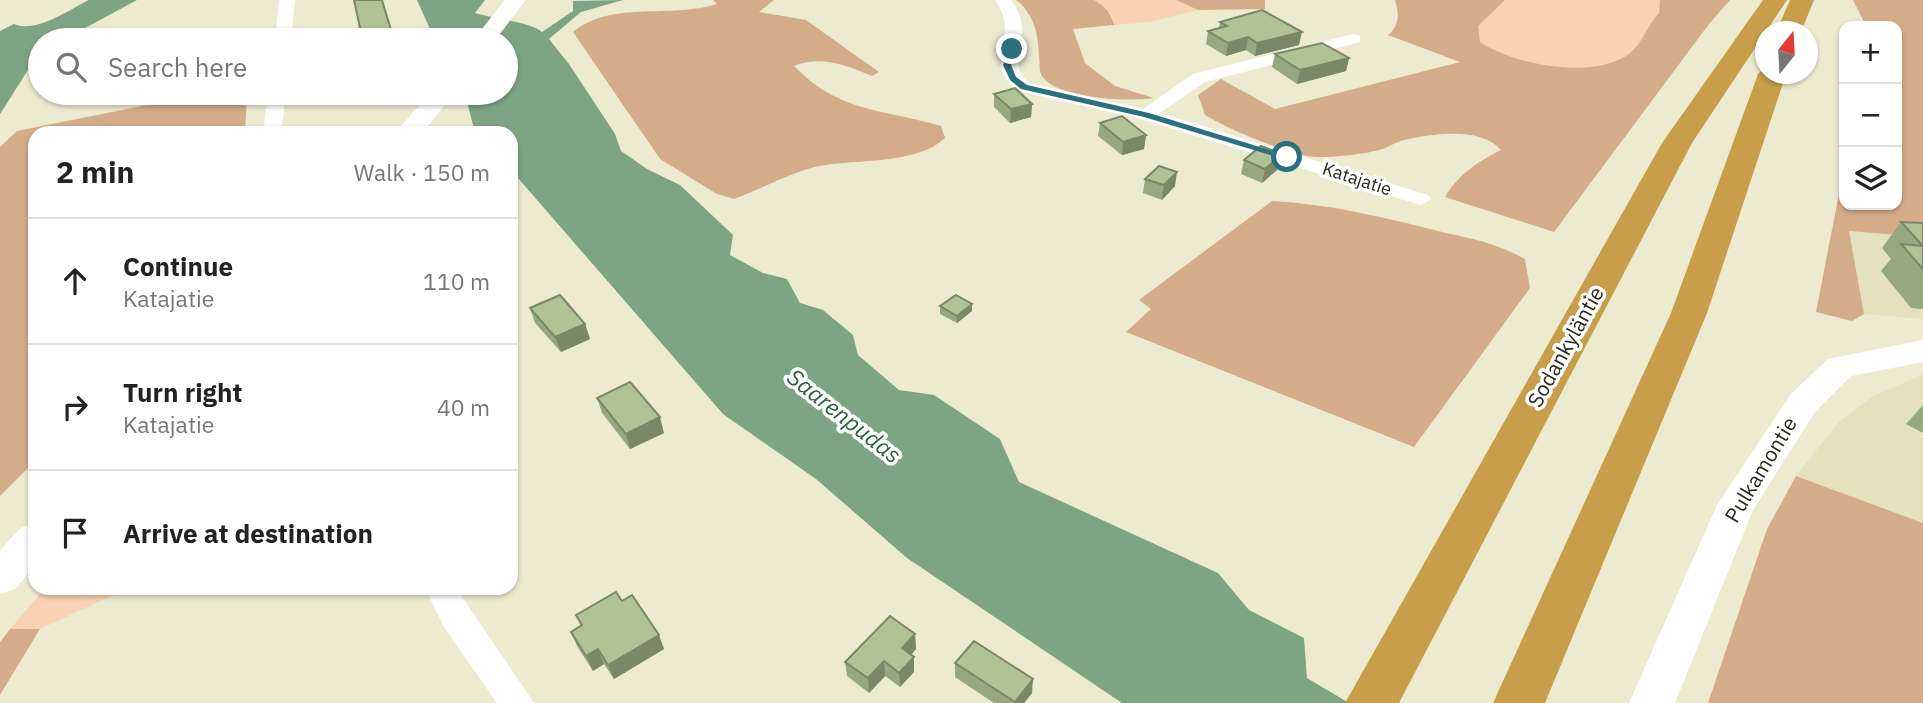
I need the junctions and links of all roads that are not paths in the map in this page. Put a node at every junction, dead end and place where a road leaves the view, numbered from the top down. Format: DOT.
graph roads {
  1 [pos="287,0"];
  2 [pos="516,0"];
  3 [pos="1003,0"];
  4 [pos="1775,0"];
  5 [pos="1802,0"];
  6 [pos="1793,21"];
  7 [pos="284,28"];
  8 [pos="494,28"];
  9 [pos="1354,38"];
  10 [pos="1769,84"];
  11 [pos="276,105"];
  12 [pos="432,105"];
  13 [pos="1146,115"];
  14 [pos="273,126"];
  15 [pos="414,126"];
  16 [pos="1420,200"];
  17 [pos="1923,351"];
  18 [pos="28,547"];
  19 [pos="0,577"];
  20 [pos="444,595"];
  21 [pos="1375,696"];
  22 [pos="517,703"];
  23 [pos="1519,703"];
  24 [pos="1652,703"];
  1 -- 7 [label="street"];
  2 -- 8 [label="street"];
  3 -- 13 [label="street, Katajatie"];
  4 -- 21 [label="highway, Sodankyläntie"];
  5 -- 6 [label="highway"];
  9 -- 13 [label="street"];
  10 -- 23 [label="highway"];
  11 -- 14 [label="street"];
  12 -- 15 [label="street"];
  13 -- 16 [label="street, Katajatie"];
  17 -- 24 [label="street, Pulkamontie"];
  18 -- 19 [label="street"];
  20 -- 22 [label="street"];
}
